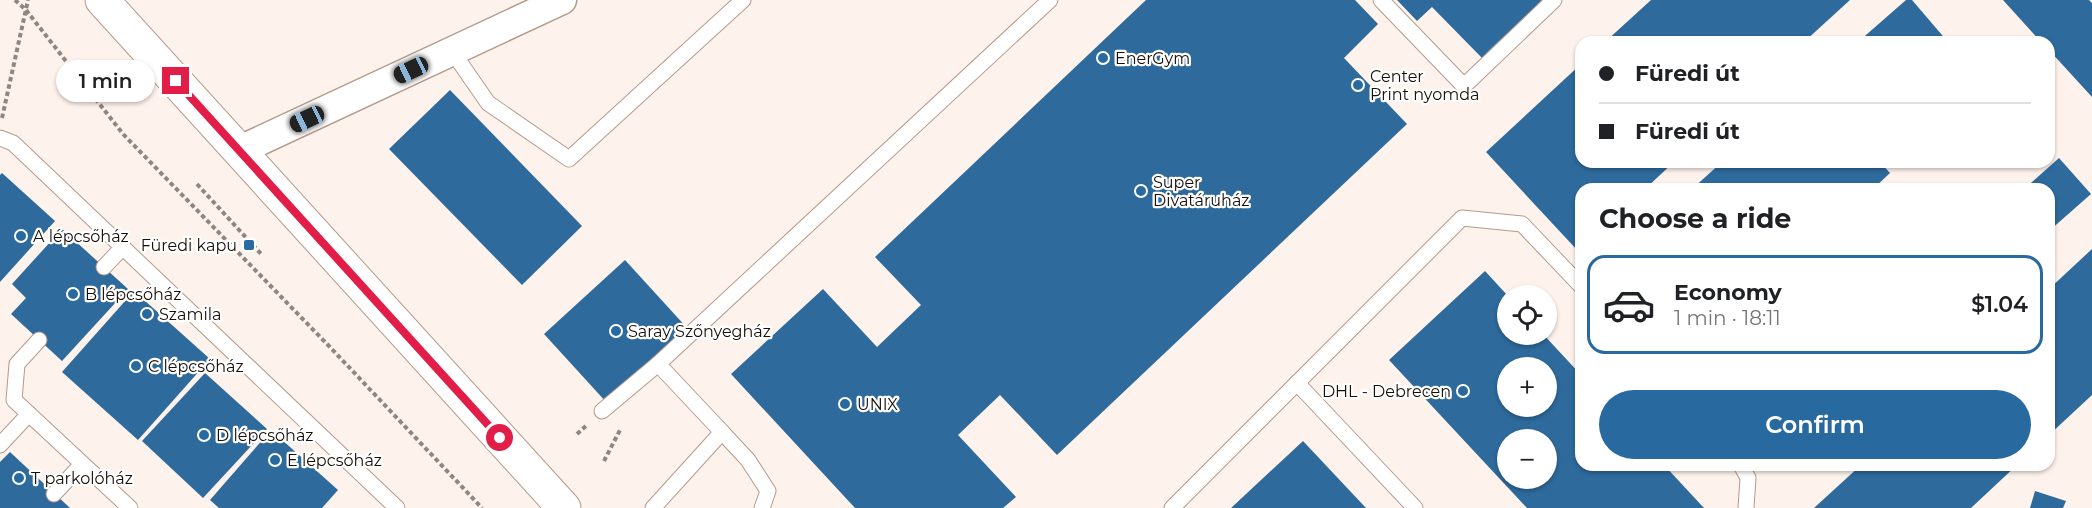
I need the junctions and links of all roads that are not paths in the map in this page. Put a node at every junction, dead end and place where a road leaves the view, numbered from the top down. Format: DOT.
graph roads {
  1 [pos="102,0"];
  2 [pos="562,0"];
  3 [pos="743,0"];
  4 [pos="1050,0"];
  5 [pos="1381,0"];
  6 [pos="1554,0"];
  7 [pos="452,51"];
  8 [pos="0,138"];
  9 [pos="238,151"];
  10 [pos="123,247"];
  11 [pos="104,267"];
  12 [pos="1575,280"];
  13 [pos="39,340"];
  14 [pos="658,364"];
  15 [pos="1297,383"];
  16 [pos="602,411"];
  17 [pos="29,414"];
  18 [pos="722,432"];
  19 [pos="0,446"];
  20 [pos="82,464"];
  21 [pos="1744,471"];
  22 [pos="54,494"];
  23 [pos="395,507"];
  24 [pos="130,508"];
  25 [pos="564,508"];
  26 [pos="653,508"];
  27 [pos="762,508"];
  28 [pos="1172,508"];
  29 [pos="1415,508"];
  30 [pos="1746,508"];
  1 -- 9 [label="main road"];
  2 -- 7 [label="street"];
  3 -- 7 [label="lane"];
  4 -- 14 [label="lane"];
  5 -- 6 [label="lane"];
  7 -- 9 [label="street"];
  8 -- 10 [label="lane"];
  9 -- 25 [label="main road"];
  10 -- 11 [label="lane"];
  10 -- 23 [label="lane"];
  12 -- 15 [label="lane"];
  13 -- 17 [label="lane"];
  14 -- 16 [label="lane"];
  14 -- 18 [label="lane"];
  15 -- 28 [label="lane"];
  15 -- 29 [label="lane"];
  17 -- 19 [label="lane"];
  17 -- 20 [label="lane"];
  18 -- 26 [label="lane"];
  18 -- 27 [label="lane"];
  20 -- 22 [label="lane"];
  20 -- 24 [label="lane"];
  21 -- 30 [label="lane"];
}
